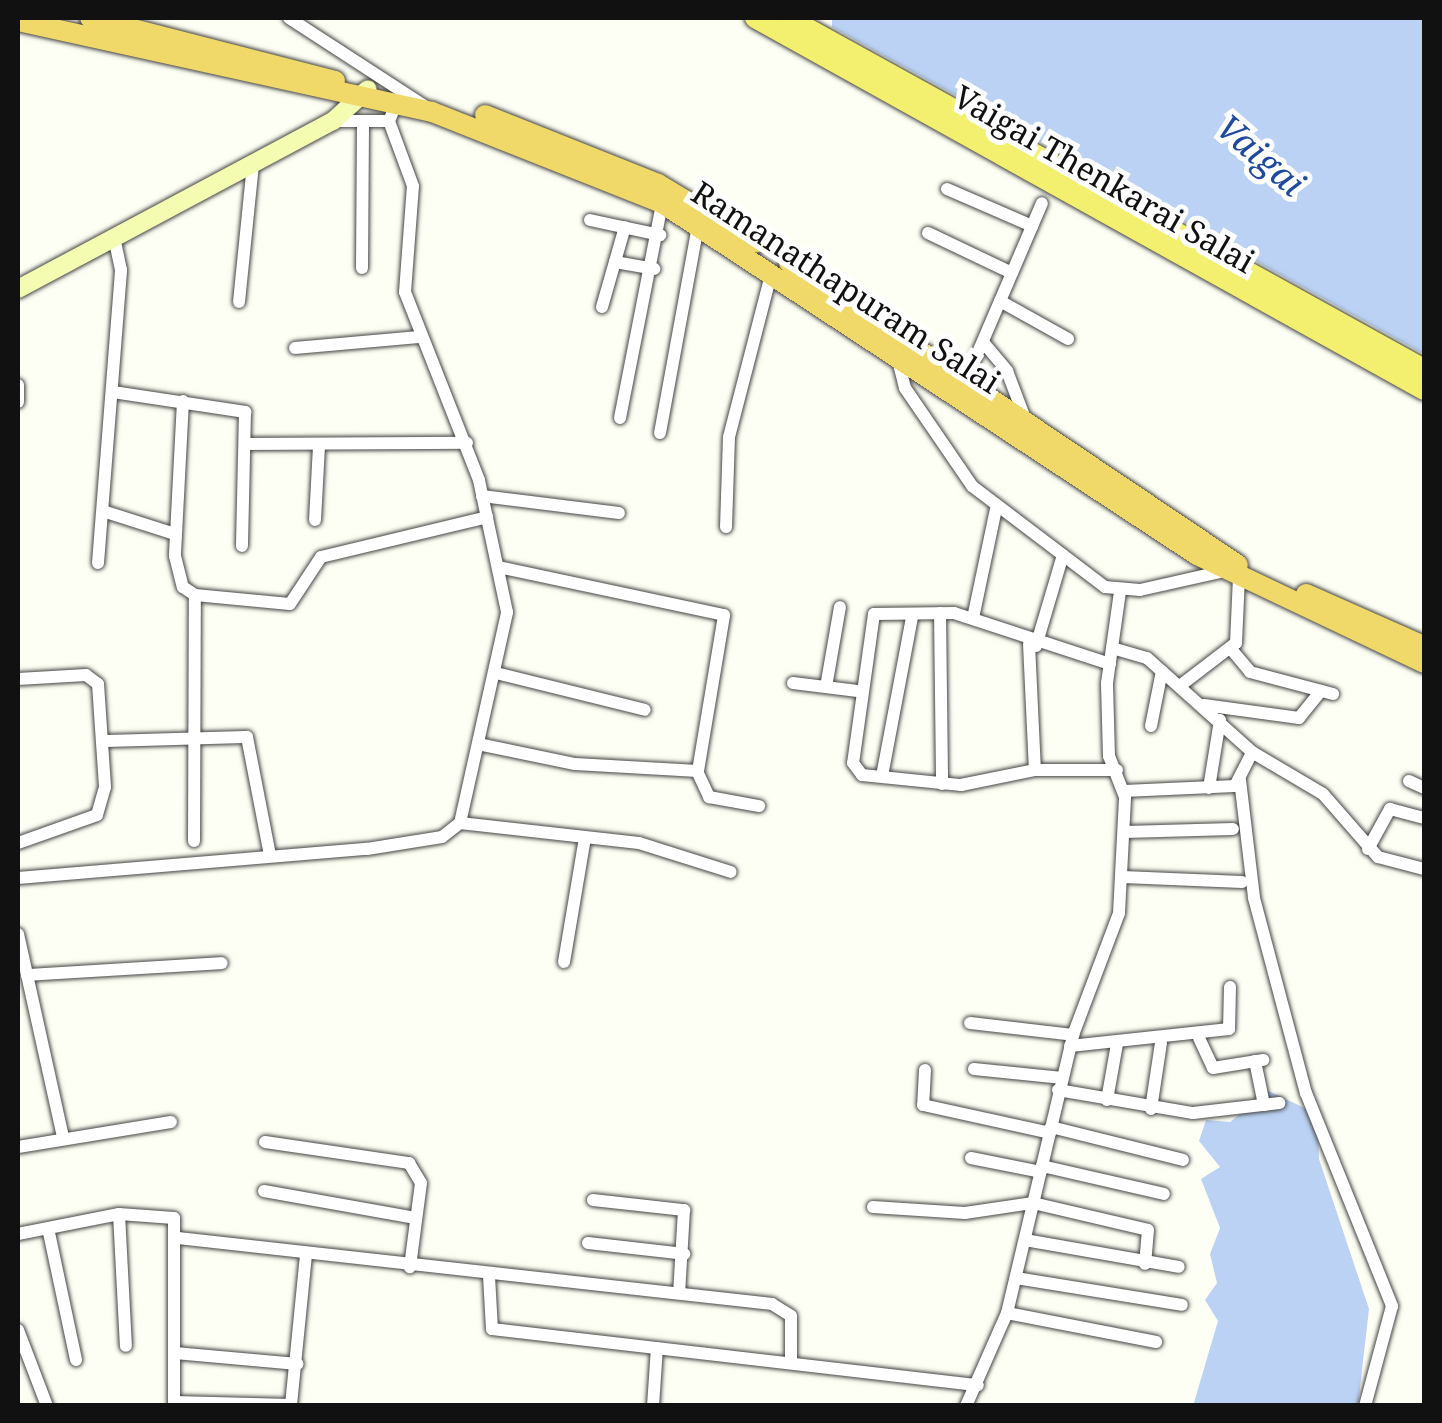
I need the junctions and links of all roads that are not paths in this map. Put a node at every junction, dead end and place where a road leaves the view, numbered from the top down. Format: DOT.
graph roads {
  1 [pos="90,18"];
  2 [pos="289,18"];
  3 [pos="755,18"];
  4 [pos="789,18"];
  5 [pos="18,21"];
  6 [pos="363,94"];
  7 [pos="424,106"];
  8 [pos="392,114"];
  9 [pos="333,121"];
  10 [pos="363,122"];
  11 [pos="253,164"];
  12 [pos="947,189"];
  13 [pos="662,202"];
  14 [pos="1042,202"];
  15 [pos="590,220"];
  16 [pos="698,226"];
  17 [pos="1032,226"];
  18 [pos="625,228"];
  19 [pos="928,233"];
  20 [pos="660,235"];
  21 [pos="114,236"];
  22 [pos="615,262"];
  23 [pos="362,268"];
  24 [pos="773,268"];
  25 [pos="654,269"];
  26 [pos="1012,273"];
  27 [pos="18,289"];
  28 [pos="1000,301"];
  29 [pos="238,302"];
  30 [pos="602,307"];
  31 [pos="903,332"];
  32 [pos="420,336"];
  33 [pos="1068,338"];
  34 [pos="982,342"];
  35 [pos="295,348"];
  36 [pos="896,353"];
  37 [pos="1424,370"];
  38 [pos="967,378"];
  39 [pos="18,384"];
  40 [pos="1424,390"];
  41 [pos="112,392"];
  42 [pos="182,401"];
  43 [pos="18,402"];
  44 [pos="620,418"];
  45 [pos="1026,422"];
  46 [pos="660,433"];
  47 [pos="247,444"];
  48 [pos="466,444"];
  49 [pos="319,447"];
  50 [pos="482,496"];
  51 [pos="996,509"];
  52 [pos="103,511"];
  53 [pos="619,514"];
  54 [pos="487,517"];
  55 [pos="315,520"];
  56 [pos="726,527"];
  57 [pos="175,534"];
  58 [pos="242,546"];
  59 [pos="1063,555"];
  60 [pos="98,563"];
  61 [pos="499,567"];
  62 [pos="1232,575"];
  63 [pos="1120,592"];
  64 [pos="195,595"];
  65 [pos="840,607"];
  66 [pos="940,613"];
  67 [pos="912,617"];
  68 [pos="973,618"];
  69 [pos="1033,645"];
  70 [pos="1424,646"];
  71 [pos="1112,648"];
  72 [pos="1232,649"];
  73 [pos="1424,663"];
  74 [pos="1110,664"];
  75 [pos="1162,670"];
  76 [pos="500,674"];
  77 [pos="18,679"];
  78 [pos="793,683"];
  79 [pos="1181,686"];
  80 [pos="826,687"];
  81 [pos="858,691"];
  82 [pos="1204,705"];
  83 [pos="644,710"];
  84 [pos="1220,720"];
  85 [pos="1151,726"];
  86 [pos="189,740"];
  87 [pos="104,741"];
  88 [pos="483,745"];
  89 [pos="1252,752"];
  90 [pos="1035,770"];
  91 [pos="1117,770"];
  92 [pos="697,772"];
  93 [pos="882,776"];
  94 [pos="1240,780"];
  95 [pos="1409,781"];
  96 [pos="942,784"];
  97 [pos="1209,788"];
  98 [pos="1424,788"];
  99 [pos="1124,791"];
  100 [pos="760,806"];
  101 [pos="1424,818"];
  102 [pos="460,823"];
  103 [pos="1233,829"];
  104 [pos="1124,832"];
  105 [pos="584,838"];
  106 [pos="194,840"];
  107 [pos="18,843"];
  108 [pos="1368,849"];
  109 [pos="270,855"];
  110 [pos="1424,868"];
  111 [pos="730,872"];
  112 [pos="1122,877"];
  113 [pos="18,878"];
  114 [pos="1242,882"];
  115 [pos="18,934"];
  116 [pos="564,962"];
  117 [pos="222,963"];
  118 [pos="26,974"];
  119 [pos="1230,987"];
  120 [pos="970,1022"];
  121 [pos="1199,1038"];
  122 [pos="1071,1040"];
  123 [pos="1161,1043"];
  124 [pos="1117,1044"];
  125 [pos="974,1069"];
  126 [pos="925,1070"];
  127 [pos="1060,1084"];
  128 [pos="1108,1100"];
  129 [pos="1279,1103"];
  130 [pos="1264,1105"];
  131 [pos="1151,1109"];
  132 [pos="171,1122"];
  133 [pos="1051,1130"];
  134 [pos="63,1137"];
  135 [pos="266,1142"];
  136 [pos="18,1147"];
  137 [pos="971,1158"];
  138 [pos="1183,1160"];
  139 [pos="1042,1169"];
  140 [pos="264,1190"];
  141 [pos="1164,1194"];
  142 [pos="593,1200"];
  143 [pos="1033,1203"];
  144 [pos="873,1207"];
  145 [pos="120,1214"];
  146 [pos="416,1218"];
  147 [pos="48,1228"];
  148 [pos="18,1234"];
  149 [pos="178,1238"];
  150 [pos="1025,1240"];
  151 [pos="588,1244"];
  152 [pos="684,1254"];
  153 [pos="306,1255"];
  154 [pos="1145,1264"];
  155 [pos="410,1267"];
  156 [pos="1179,1267"];
  157 [pos="488,1276"];
  158 [pos="1016,1278"];
  159 [pos="680,1293"];
  160 [pos="1182,1305"];
  161 [pos="1007,1313"];
  162 [pos="18,1330"];
  163 [pos="1156,1342"];
  164 [pos="126,1346"];
  165 [pos="657,1348"];
  166 [pos="175,1354"];
  167 [pos="76,1360"];
  168 [pos="791,1362"];
  169 [pos="298,1364"];
  170 [pos="978,1386"];
  171 [pos="174,1404"];
  172 [pos="47,1406"];
  173 [pos="653,1406"];
  174 [pos="966,1406"];
  175 [pos="1365,1406"];
  1 -- 6 [label="highway, Ramanathapuram Salai"];
  2 -- 7 [label="street"];
  3 -- 40 [label="main road, Vaigai Thenkarai Salai"];
  4 -- 37 [label="main road, Vaigai Thenkarai Salai"];
  5 -- 6 [label="highway, Ramanathapuram Salai"];
  6 -- 7 [label="highway, Ramanathapuram Salai"];
  6 -- 8 [label="highway, Ramanathapuram Salai"];
  6 -- 9 [label="main road"];
  7 -- 8 [label="highway, Ramanathapuram Salai"];
  7 -- 13 [label="highway, Ramanathapuram Salai"];
  7 -- 31 [label="highway, Ramanathapuram Salai"];
  8 -- 10 [label="street"];
  8 -- 32 [label="street"];
  9 -- 10 [label="street"];
  9 -- 11 [label="main road"];
  10 -- 23 [label="street"];
  11 -- 21 [label="main road"];
  11 -- 29 [label="street"];
  12 -- 17 [label="street"];
  13 -- 16 [label="highway, Ramanathapuram Salai"];
  13 -- 20 [label="street"];
  14 -- 17 [label="street"];
  15 -- 18 [label="street"];
  16 -- 24 [label="highway, Ramanathapuram Salai"];
  16 -- 46 [label="street"];
  17 -- 26 [label="street"];
  18 -- 20 [label="street"];
  18 -- 22 [label="street"];
  19 -- 26 [label="street"];
  20 -- 25 [label="street"];
  21 -- 27 [label="main road"];
  21 -- 41 [label="street"];
  22 -- 25 [label="street"];
  22 -- 30 [label="street"];
  24 -- 36 [label="highway, Ramanathapuram Salai"];
  24 -- 56 [label="street"];
  25 -- 44 [label="street"];
  26 -- 28 [label="street"];
  28 -- 33 [label="street"];
  28 -- 34 [label="street"];
  31 -- 36 [label="street"];
  31 -- 38 [label="highway, Ramanathapuram Salai"];
  32 -- 35 [label="street"];
  32 -- 48 [label="street"];
  34 -- 38 [label="street"];
  34 -- 45 [label="street"];
  36 -- 51 [label="street"];
  36 -- 62 [label="highway, Ramanathapuram Salai"];
  38 -- 45 [label="highway, Ramanathapuram Salai"];
  39 -- 43 [label="street"];
  41 -- 42 [label="street"];
  41 -- 52 [label="street"];
  42 -- 47 [label="street"];
  42 -- 57 [label="street"];
  45 -- 70 [label="highway, Ramanathapuram Salai"];
  47 -- 49 [label="street"];
  47 -- 58 [label="street"];
  48 -- 49 [label="street"];
  48 -- 50 [label="street"];
  49 -- 55 [label="street"];
  50 -- 53 [label="street"];
  50 -- 54 [label="street"];
  51 -- 59 [label="street"];
  51 -- 68 [label="street"];
  52 -- 57 [label="street"];
  52 -- 60 [label="street"];
  54 -- 61 [label="street"];
  54 -- 64 [label="street"];
  57 -- 64 [label="street"];
  59 -- 63 [label="street"];
  59 -- 69 [label="street"];
  61 -- 76 [label="street"];
  61 -- 92 [label="street"];
  62 -- 63 [label="street"];
  62 -- 72 [label="street"];
  62 -- 73 [label="highway, Ramanathapuram Salai"];
  63 -- 71 [label="street"];
  64 -- 86 [label="street"];
  65 -- 80 [label="street"];
  66 -- 67 [label="street"];
  66 -- 68 [label="street"];
  66 -- 96 [label="street"];
  67 -- 81 [label="street"];
  67 -- 93 [label="street"];
  68 -- 69 [label="street"];
  69 -- 74 [label="street"];
  69 -- 90 [label="street"];
  71 -- 74 [label="street"];
  71 -- 75 [label="street"];
  72 -- 79 [label="street"];
  72 -- 82 [label="street"];
  74 -- 91 [label="street"];
  75 -- 79 [label="street"];
  75 -- 85 [label="street"];
  76 -- 83 [label="street"];
  76 -- 88 [label="street"];
  77 -- 87 [label="street"];
  78 -- 80 [label="street"];
  79 -- 82 [label="street"];
  80 -- 81 [label="street"];
  81 -- 93 [label="street"];
  82 -- 84 [label="street"];
  84 -- 89 [label="street"];
  84 -- 97 [label="street"];
  86 -- 87 [label="street"];
  86 -- 106 [label="street"];
  86 -- 109 [label="street"];
  87 -- 107 [label="street"];
  88 -- 92 [label="street"];
  88 -- 102 [label="street"];
  89 -- 94 [label="street"];
  89 -- 108 [label="street"];
  90 -- 91 [label="street"];
  90 -- 96 [label="street"];
  91 -- 99 [label="street"];
  92 -- 100 [label="street"];
  93 -- 96 [label="street"];
  94 -- 97 [label="street"];
  94 -- 175 [label="street"];
  95 -- 98 [label="street"];
  97 -- 99 [label="street"];
  99 -- 104 [label="street"];
  101 -- 108 [label="street"];
  102 -- 105 [label="street"];
  102 -- 109 [label="street"];
  103 -- 104 [label="street"];
  104 -- 112 [label="street"];
  105 -- 111 [label="street"];
  105 -- 116 [label="street"];
  108 -- 110 [label="street"];
  109 -- 113 [label="street"];
  112 -- 114 [label="street"];
  112 -- 122 [label="street"];
  115 -- 118 [label="street"];
  117 -- 118 [label="street"];
  118 -- 134 [label="street"];
  119 -- 121 [label="street"];
  120 -- 122 [label="street"];
  121 -- 123 [label="street"];
  121 -- 130 [label="street"];
  122 -- 124 [label="street"];
  122 -- 127 [label="street"];
  123 -- 124 [label="street"];
  123 -- 131 [label="street"];
  124 -- 128 [label="street"];
  125 -- 127 [label="street"];
  126 -- 133 [label="street"];
  127 -- 128 [label="street"];
  127 -- 133 [label="street"];
  128 -- 131 [label="street"];
  129 -- 130 [label="street"];
  130 -- 131 [label="street"];
  132 -- 134 [label="street"];
  133 -- 138 [label="street"];
  133 -- 139 [label="street"];
  134 -- 136 [label="street"];
  135 -- 146 [label="street"];
  137 -- 139 [label="street"];
  139 -- 141 [label="street"];
  139 -- 143 [label="street"];
  140 -- 146 [label="street"];
  142 -- 152 [label="street"];
  143 -- 144 [label="street"];
  143 -- 150 [label="street"];
  143 -- 154 [label="street"];
  145 -- 147 [label="street"];
  145 -- 149 [label="street"];
  145 -- 164 [label="street"];
  146 -- 155 [label="street"];
  147 -- 148 [label="street"];
  147 -- 167 [label="street"];
  149 -- 153 [label="street"];
  149 -- 166 [label="street"];
  150 -- 154 [label="street"];
  150 -- 158 [label="street"];
  151 -- 152 [label="street"];
  152 -- 159 [label="street"];
  153 -- 155 [label="street"];
  153 -- 169 [label="street"];
  154 -- 156 [label="street"];
  155 -- 157 [label="street"];
  157 -- 159 [label="street"];
  157 -- 165 [label="street"];
  158 -- 160 [label="street"];
  158 -- 161 [label="street"];
  159 -- 168 [label="street"];
  161 -- 163 [label="street"];
  161 -- 170 [label="street"];
  162 -- 172 [label="street"];
  165 -- 168 [label="street"];
  165 -- 173 [label="street"];
  166 -- 169 [label="street"];
  166 -- 171 [label="street"];
  168 -- 170 [label="street"];
  169 -- 171 [label="street"];
  170 -- 174 [label="street"];
}
